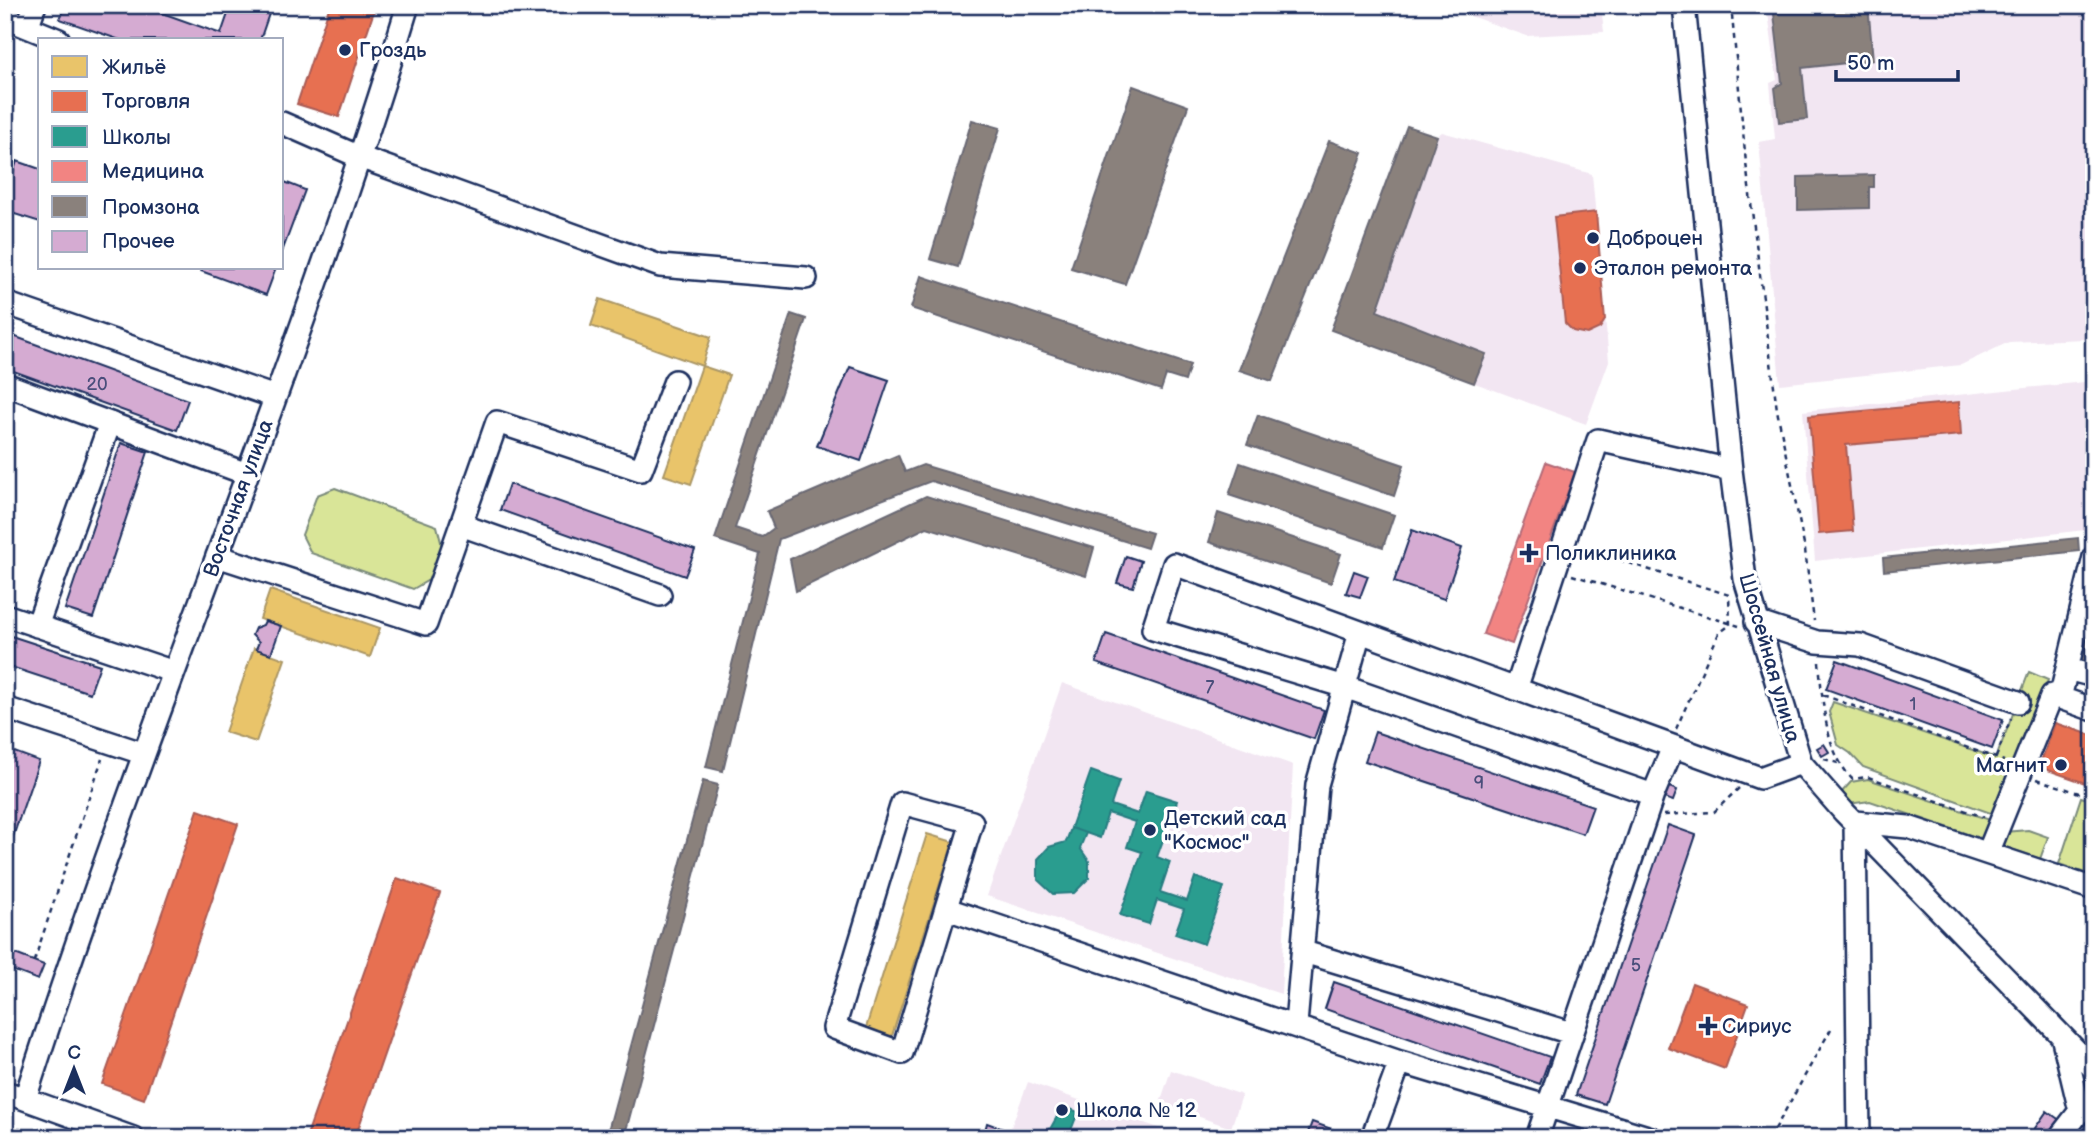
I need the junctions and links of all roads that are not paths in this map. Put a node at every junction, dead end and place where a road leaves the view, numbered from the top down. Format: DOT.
graph roads {
  1 [pos="408,5"];
  2 [pos="1684,5"];
  3 [pos="31,15"];
  4 [pos="5,18"];
  5 [pos="57,38"];
  6 [pos="284,125"];
  7 [pos="362,158"];
  8 [pos="806,278"];
  9 [pos="5,303"];
  10 [pos="675,381"];
  11 [pos="6,387"];
  12 [pos="275,397"];
  13 [pos="110,423"];
  14 [pos="1731,470"];
  15 [pos="247,474"];
  16 [pos="461,525"];
  17 [pos="217,556"];
  18 [pos="2094,557"];
  19 [pos="660,595"];
  20 [pos="5,615"];
  21 [pos="1756,622"];
  22 [pos="37,626"];
  23 [pos="1360,632"];
  24 [pos="2067,669"];
  25 [pos="174,672"];
  26 [pos="2094,676"];
  27 [pos="1345,687"];
  28 [pos="1516,690"];
  29 [pos="2060,698"];
  30 [pos="2018,702"];
  31 [pos="5,708"];
  32 [pos="2094,710"];
  33 [pos="1672,746"];
  34 [pos="142,754"];
  35 [pos="1801,763"];
  36 [pos="1653,795"];
  37 [pos="1855,822"];
  38 [pos="1988,853"];
  39 [pos="2094,889"];
  40 [pos="947,909"];
  41 [pos="1304,952"];
  42 [pos="1296,1024"];
  43 [pos="1571,1034"];
  44 [pos="2062,1040"];
  45 [pos="1400,1062"];
  46 [pos="2094,1069"];
  47 [pos="15,1096"];
  48 [pos="1547,1107"];
  49 [pos="101,1132"];
  50 [pos="133,1138"];
  51 [pos="1372,1138"];
  52 [pos="1537,1138"];
  53 [pos="1651,1138"];
  54 [pos="1859,1138"];
  55 [pos="2059,1138"];
  1 -- 7 [label="street, Восточная улица"];
  2 -- 14 [label="street, Шоссейная улица"];
  3 -- 4 [label="street"];
  3 -- 5 [label="street"];
  6 -- 7 [label="street"];
  7 -- 8 [label="street"];
  7 -- 12 [label="street, Восточная улица"];
  9 -- 12 [label="street"];
  10 -- 16 [label="street"];
  11 -- 13 [label="street"];
  12 -- 15 [label="street, Восточная улица"];
  13 -- 15 [label="street"];
  13 -- 22 [label="street"];
  14 -- 21 [label="street, Шоссейная улица"];
  14 -- 28 [label="street"];
  15 -- 17 [label="street, Восточная улица"];
  16 -- 17 [label="street"];
  16 -- 19 [label="street"];
  17 -- 25 [label="street, Восточная улица"];
  18 -- 24 [label="street"];
  20 -- 22 [label="street"];
  21 -- 30 [label="street"];
  21 -- 35 [label="street, Шоссейная улица"];
  22 -- 25 [label="street"];
  23 -- 27 [label="street"];
  23 -- 27 [label="street"];
  23 -- 28 [label="street"];
  24 -- 26 [label="street"];
  24 -- 29 [label="street"];
  25 -- 34 [label="street, Восточная улица"];
  27 -- 36 [label="street"];
  27 -- 41 [label="street"];
  28 -- 33 [label="street"];
  29 -- 32 [label="street"];
  29 -- 38 [label="street"];
  31 -- 34 [label="street"];
  33 -- 35 [label="street"];
  33 -- 36 [label="street"];
  34 -- 47 [label="street, Восточная улица"];
  35 -- 37 [label="street, Шоссейная улица"];
  36 -- 43 [label="street"];
  37 -- 38 [label="street"];
  37 -- 44 [label="street, Шоссейная улица"];
  37 -- 54 [label="street"];
  38 -- 39 [label="street"];
  40 -- 40 [label="street"];
  40 -- 42 [label="street"];
  41 -- 42 [label="street"];
  41 -- 43 [label="street"];
  42 -- 45 [label="street"];
  43 -- 48 [label="street"];
  44 -- 46 [label="street, Шоссейная улица"];
  44 -- 55 [label="street"];
  45 -- 48 [label="street"];
  45 -- 51 [label="street"];
  47 -- 49 [label="street"];
  48 -- 52 [label="street"];
  48 -- 53 [label="street"];
  49 -- 50 [label="street"];
}
